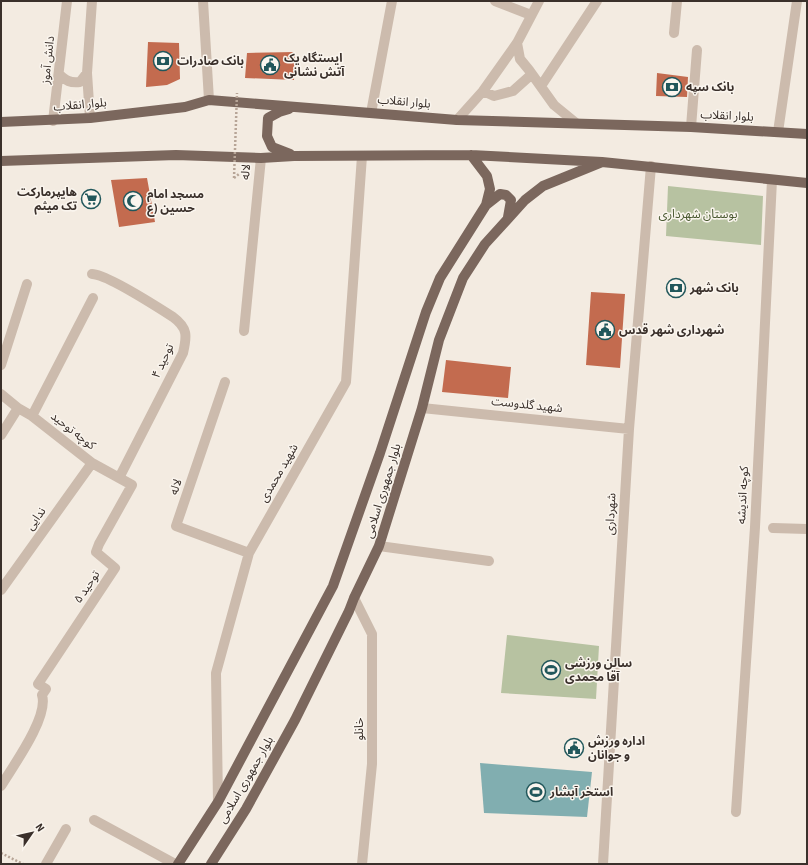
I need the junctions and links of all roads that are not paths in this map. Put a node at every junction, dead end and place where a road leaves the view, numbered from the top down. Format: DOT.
graph roads {
  1 [pos="67,1"];
  2 [pos="92,1"];
  3 [pos="203,1"];
  4 [pos="392,1"];
  5 [pos="495,1"];
  6 [pos="539,1"];
  7 [pos="597,1"];
  8 [pos="677,1"];
  9 [pos="797,1"];
  10 [pos="531,15"];
  11 [pos="674,34"];
  12 [pos="517,43"];
  13 [pos="697,50"];
  14 [pos="59,74"];
  15 [pos="87,74"];
  16 [pos="532,74"];
  17 [pos="541,86"];
  18 [pos="484,91"];
  19 [pos="209,100"];
  20 [pos="295,108"];
  21 [pos="371,113"];
  22 [pos="90,118"];
  23 [pos="457,120"];
  24 [pos="53,121"];
  25 [pos="1,122"];
  26 [pos="576,124"];
  27 [pos="691,127"];
  28 [pos="778,132"];
  29 [pos="807,134"];
  30 [pos="471,155"];
  31 [pos="294,156"];
  32 [pos="362,156"];
  33 [pos="261,158"];
  34 [pos="1,161"];
  35 [pos="602,162"];
  36 [pos="651,166"];
  37 [pos="772,180"];
  38 [pos="807,183"];
  39 [pos="486,205"];
  40 [pos="508,218"];
  41 [pos="92,274"];
  42 [pos="26,284"];
  43 [pos="93,298"];
  44 [pos="244,331"];
  45 [pos="1,365"];
  46 [pos="225,382"];
  47 [pos="1,394"];
  48 [pos="18,408"];
  49 [pos="422,408"];
  50 [pos="32,416"];
  51 [pos="629,429"];
  52 [pos="1,435"];
  53 [pos="92,463"];
  54 [pos="119,478"];
  55 [pos="132,485"];
  56 [pos="773,528"];
  57 [pos="807,530"];
  58 [pos="379,546"];
  59 [pos="249,553"];
  60 [pos="489,561"];
  61 [pos="1,590"];
  62 [pos="354,598"];
  63 [pos="1,786"];
  64 [pos="218,802"];
  65 [pos="736,812"];
  66 [pos="94,820"];
  67 [pos="66,829"];
  68 [pos="46,864"];
  69 [pos="175,864"];
  70 [pos="178,864"];
  71 [pos="211,864"];
  72 [pos="362,864"];
  73 [pos="603,864"];
  1 -- 14 [label="street, دانش آموز"];
  2 -- 15 [label="street"];
  3 -- 19 [label="street"];
  4 -- 21 [label="street"];
  5 -- 10 [label="street"];
  6 -- 10 [label="street"];
  7 -- 17 [label="street"];
  8 -- 11 [label="street"];
  9 -- 28 [label="street"];
  10 -- 12 [label="street"];
  12 -- 16 [label="street"];
  12 -- 18 [label="street"];
  13 -- 27 [label="street"];
  14 -- 15 [label="street"];
  14 -- 24 [label="street, دانش آموز"];
  15 -- 22 [label="street"];
  16 -- 17 [label="street"];
  16 -- 18 [label="street"];
  17 -- 26 [label="street"];
  18 -- 23 [label="street"];
  19 -- 20 [label="main road, بلوار انقلاب"];
  19 -- 22 [label="main road, بلوار انقلاب"];
  20 -- 21 [label="main road, بلوار انقلاب"];
  20 -- 31 [label="main road"];
  21 -- 23 [label="main road, بلوار انقلاب"];
  22 -- 24 [label="main road, بلوار انقلاب"];
  23 -- 26 [label="main road, بلوار انقلاب"];
  24 -- 25 [label="main road, بلوار انقلاب"];
  26 -- 27 [label="main road, بلوار انقلاب"];
  27 -- 28 [label="main road, بلوار انقلاب"];
  28 -- 29 [label="main road, بلوار انقلاب"];
  30 -- 32 [label="main road"];
  30 -- 35 [label="main road"];
  30 -- 39 [label="main road, بلوار جمهوری اسلامی"];
  31 -- 32 [label="main road"];
  31 -- 33 [label="main road"];
  32 -- 59 [label="street, شهید محمدی"];
  33 -- 34 [label="main road"];
  33 -- 44 [label="street, لاله"];
  35 -- 36 [label="main road"];
  35 -- 40 [label="main road, بلوار جمهوری اسلامی"];
  36 -- 37 [label="main road"];
  36 -- 51 [label="street, شهرداری"];
  37 -- 38 [label="main road"];
  37 -- 65 [label="street, کوچه اندیشه"];
  39 -- 40 [label="main road"];
  39 -- 64 [label="main road, بلوار جمهوری اسلامی"];
  40 -- 49 [label="main road, بلوار جمهوری اسلامی"];
  41 -- 54 [label="street, توحید ۴"];
  42 -- 45 [label="street"];
  43 -- 50 [label="street"];
  46 -- 59 [label="street, لاله"];
  47 -- 48 [label="street, کوچه توحید"];
  48 -- 50 [label="street, کوچه توحید"];
  48 -- 52 [label="street"];
  49 -- 51 [label="street, شهید گلدوست"];
  49 -- 58 [label="main road, بلوار جمهوری اسلامی"];
  50 -- 53 [label="street, کوچه توحید"];
  51 -- 73 [label="street, شهرداری"];
  53 -- 54 [label="street, کوچه توحید"];
  53 -- 61 [label="street, ندایی"];
  54 -- 55 [label="street, کوچه توحید"];
  55 -- 63 [label="street, توحید ۵"];
  56 -- 57 [label="street"];
  58 -- 60 [label="street"];
  58 -- 62 [label="main road, بلوار جمهوری اسلامی"];
  59 -- 64 [label="street, شهید محمدی"];
  62 -- 71 [label="main road, بلوار جمهوری اسلامی"];
  62 -- 72 [label="street, خانلو"];
  64 -- 70 [label="main road, بلوار جمهوری اسلامی"];
  66 -- 69 [label="street"];
  67 -- 68 [label="street"];
}
